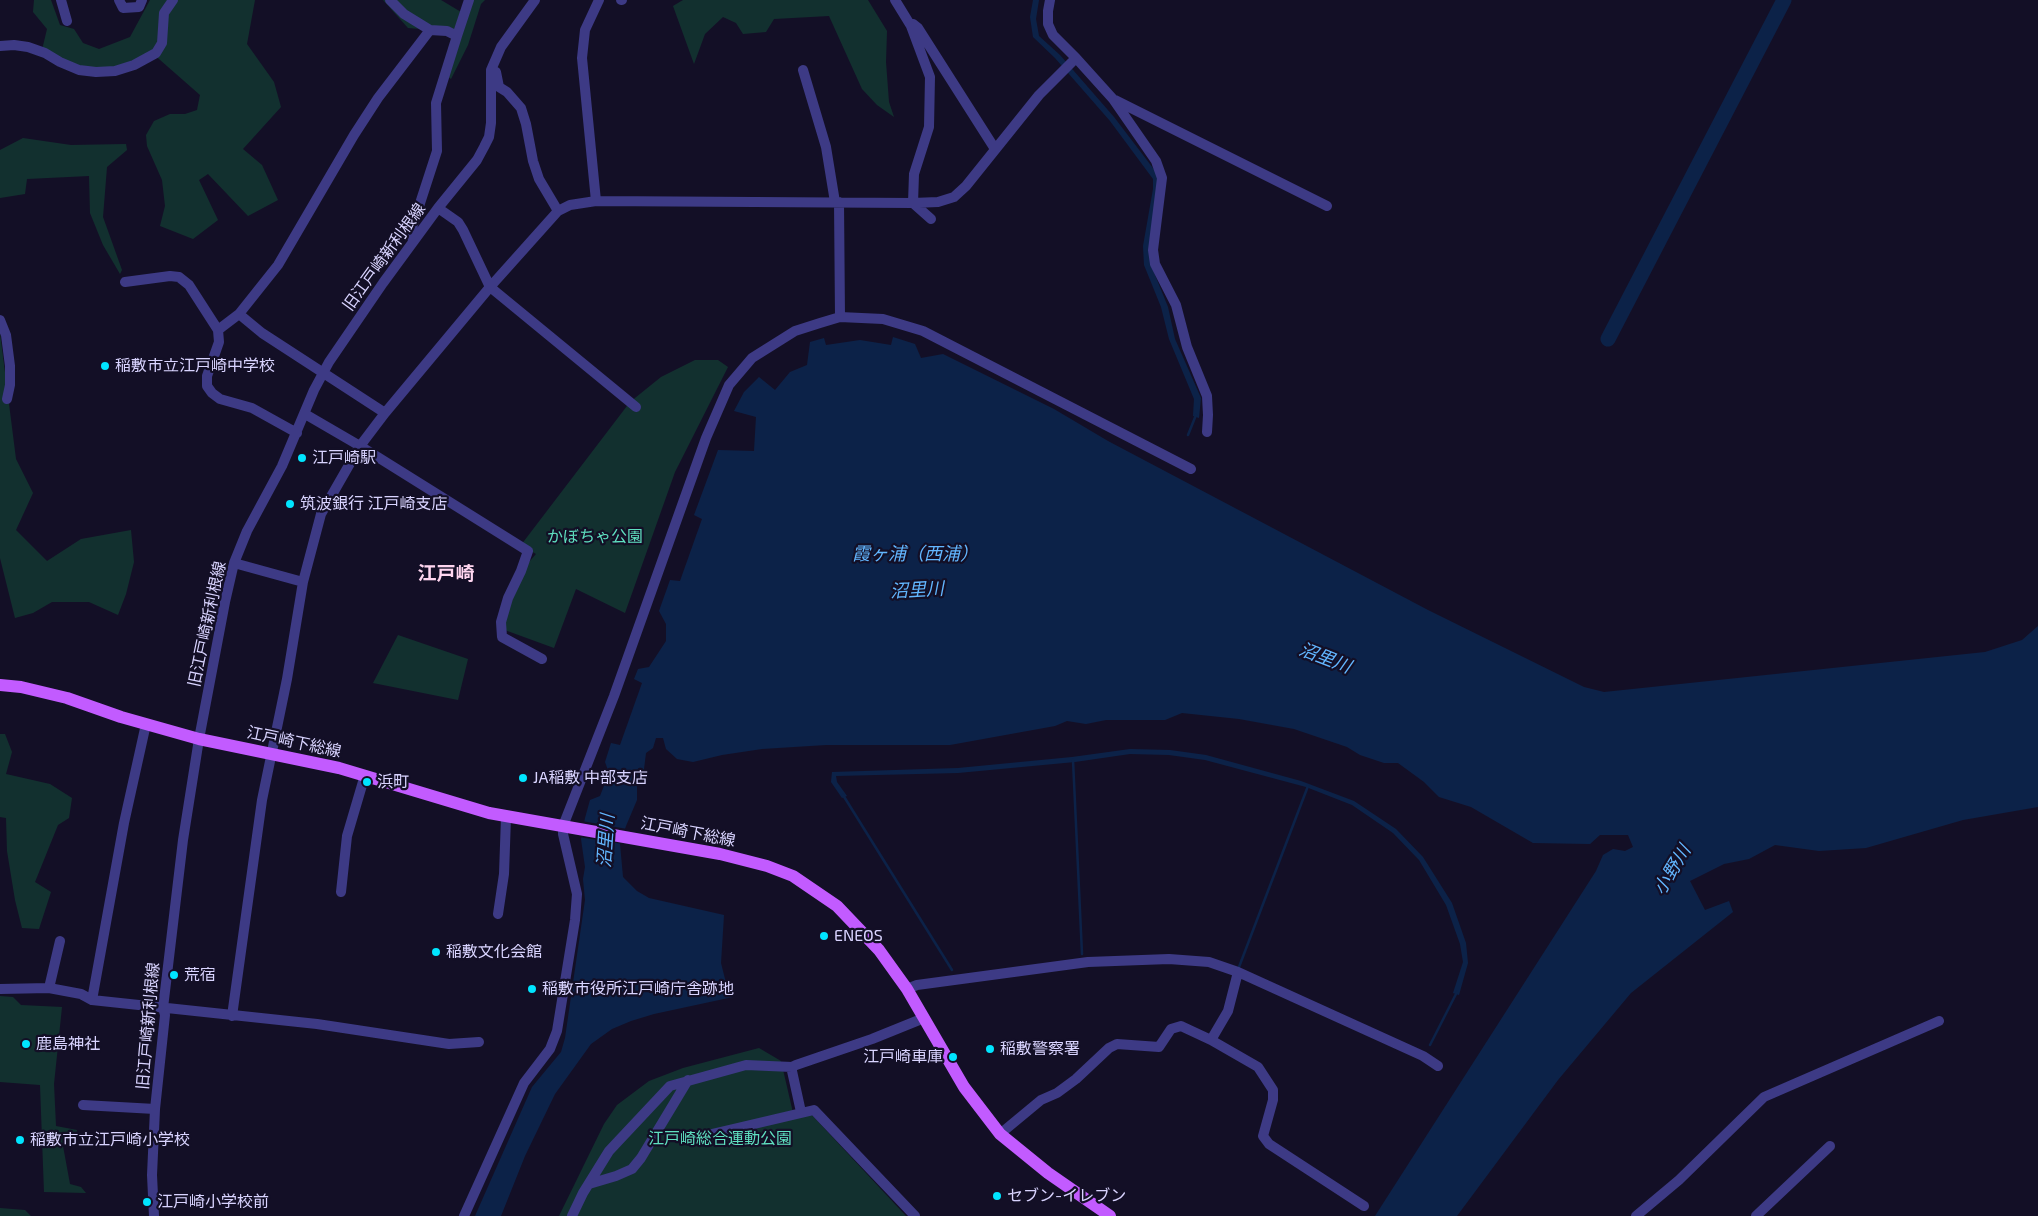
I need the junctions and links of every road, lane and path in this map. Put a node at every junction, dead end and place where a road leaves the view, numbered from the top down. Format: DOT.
graph roads {
  1 [pos="61,0"];
  2 [pos="119,0"];
  3 [pos="142,0"];
  4 [pos="174,0"];
  5 [pos="390,0"];
  6 [pos="469,0"];
  7 [pos="535,0"];
  8 [pos="598,0"];
  9 [pos="895,0"];
  10 [pos="1050,0"];
  11 [pos="67,21"];
  12 [pos="908,21"];
  13 [pos="430,30"];
  14 [pos="457,36"];
  15 [pos="0,46"];
  16 [pos="1076,58"];
  17 [pos="491,70"];
  18 [pos="803,70"];
  19 [pos="1113,99"];
  20 [pos="995,149"];
  21 [pos="596,201"];
  22 [pos="837,202"];
  23 [pos="913,203"];
  24 [pos="1327,206"];
  25 [pos="438,208"];
  26 [pos="558,211"];
  27 [pos="931,219"];
  28 [pos="413,241"];
  29 [pos="125,282"];
  30 [pos="490,287"];
  31 [pos="239,314"];
  32 [pos="840,317"];
  33 [pos="0,320"];
  34 [pos="218,330"];
  35 [pos="323,372"];
  36 [pos="7,399"];
  37 [pos="636,407"];
  38 [pos="385,412"];
  39 [pos="305,414"];
  40 [pos="1207,432"];
  41 [pos="297,433"];
  42 [pos="360,446"];
  43 [pos="1191,469"];
  44 [pos="234,563"];
  45 [pos="303,582"];
  46 [pos="542,659"];
  47 [pos="0,685"];
  48 [pos="146,724"];
  49 [pos="200,739"];
  50 [pos="271,754"];
  51 [pos="365,775"];
  52 [pos="506,817"];
  53 [pos="567,826"];
  54 [pos="341,892"];
  55 [pos="498,914"];
  56 [pos="60,941"];
  57 [pos="1238,972"];
  58 [pos="49,988"];
  59 [pos="0,989"];
  60 [pos="906,989"];
  61 [pos="92,1000"];
  62 [pos="163,1008"];
  63 [pos="232,1016"];
  64 [pos="924,1018"];
  65 [pos="1939,1021"];
  66 [pos="1211,1040"];
  67 [pos="479,1042"];
  68 [pos="1438,1066"];
  69 [pos="792,1067"];
  70 [pos="688,1080"];
  71 [pos="83,1104"];
  72 [pos="155,1109"];
  73 [pos="801,1112"];
  74 [pos="1000,1134"];
  75 [pos="699,1137"];
  76 [pos="1830,1146"];
  77 [pos="589,1184"];
  78 [pos="1364,1206"];
  79 [pos="154,1216"];
  80 [pos="464,1216"];
  81 [pos="572,1216"];
  82 [pos="915,1216"];
  83 [pos="1110,1216"];
  84 [pos="1636,1216"];
  85 [pos="1757,1216"];
  1 -- 11 [label="street"];
  2 -- 3 [label="street"];
  4 -- 15 [label="street"];
  5 -- 13 [label="street"];
  6 -- 14 [label="street"];
  7 -- 17 [label="street, 旧江戸崎新利根線"];
  8 -- 21 [label="street"];
  9 -- 12 [label="street"];
  10 -- 16 [label="street"];
  12 -- 20 [label="street"];
  12 -- 23 [label="street"];
  13 -- 14 [label="street"];
  13 -- 31 [label="street"];
  14 -- 28 [label="street"];
  16 -- 19 [label="street"];
  16 -- 20 [label="street"];
  17 -- 25 [label="street, 旧江戸崎新利根線"];
  17 -- 26 [label="street"];
  18 -- 22 [label="street"];
  19 -- 24 [label="street"];
  19 -- 40 [label="street"];
  20 -- 23 [label="street"];
  21 -- 22 [label="street"];
  21 -- 26 [label="street"];
  22 -- 23 [label="street"];
  22 -- 32 [label="street"];
  23 -- 27 [label="street"];
  25 -- 28 [label="street, 旧江戸崎新利根線"];
  25 -- 30 [label="street"];
  26 -- 30 [label="street"];
  28 -- 35 [label="street, 旧江戸崎新利根線"];
  29 -- 34 [label="street"];
  30 -- 37 [label="street"];
  30 -- 38 [label="street"];
  31 -- 34 [label="street"];
  31 -- 35 [label="street"];
  32 -- 43 [label="street"];
  32 -- 53 [label="street"];
  33 -- 36 [label="street"];
  34 -- 41 [label="street"];
  35 -- 38 [label="street"];
  35 -- 39 [label="street, 旧江戸崎新利根線"];
  38 -- 42 [label="street"];
  39 -- 41 [label="street, 旧江戸崎新利根線"];
  39 -- 42 [label="street"];
  41 -- 44 [label="street, 旧江戸崎新利根線"];
  42 -- 45 [label="street"];
  42 -- 46 [label="street"];
  44 -- 45 [label="street"];
  44 -- 49 [label="street, 旧江戸崎新利根線"];
  45 -- 50 [label="street"];
  47 -- 48 [label="main road, 江戸崎下総線"];
  48 -- 49 [label="main road, 江戸崎下総線"];
  48 -- 61 [label="street"];
  49 -- 50 [label="main road, 江戸崎下総線"];
  49 -- 62 [label="street, 旧江戸崎新利根線"];
  50 -- 51 [label="main road, 江戸崎下総線"];
  50 -- 63 [label="street"];
  51 -- 52 [label="main road, 江戸崎下総線"];
  51 -- 54 [label="street"];
  52 -- 53 [label="main road, 江戸崎下総線"];
  52 -- 55 [label="street"];
  53 -- 60 [label="main road, 江戸崎下総線"];
  53 -- 80 [label="street"];
  56 -- 58 [label="street"];
  57 -- 60 [label="street"];
  57 -- 66 [label="street"];
  57 -- 68 [label="street"];
  58 -- 59 [label="street"];
  58 -- 61 [label="street"];
  60 -- 64 [label="main road, 江戸崎下総線"];
  61 -- 62 [label="street"];
  62 -- 63 [label="street"];
  62 -- 72 [label="street, 旧江戸崎新利根線"];
  63 -- 67 [label="street"];
  64 -- 69 [label="street"];
  64 -- 74 [label="main road, 江戸崎下総線"];
  65 -- 84 [label="street"];
  66 -- 74 [label="street"];
  66 -- 78 [label="street"];
  69 -- 70 [label="street"];
  69 -- 73 [label="street"];
  70 -- 77 [label="street"];
  70 -- 77 [label="street"];
  71 -- 72 [label="street"];
  72 -- 79 [label="street, 旧江戸崎新利根線"];
  73 -- 75 [label="street"];
  73 -- 82 [label="street"];
  74 -- 83 [label="main road, 江戸崎下総線"];
  76 -- 85 [label="street"];
  77 -- 81 [label="street"];
}
